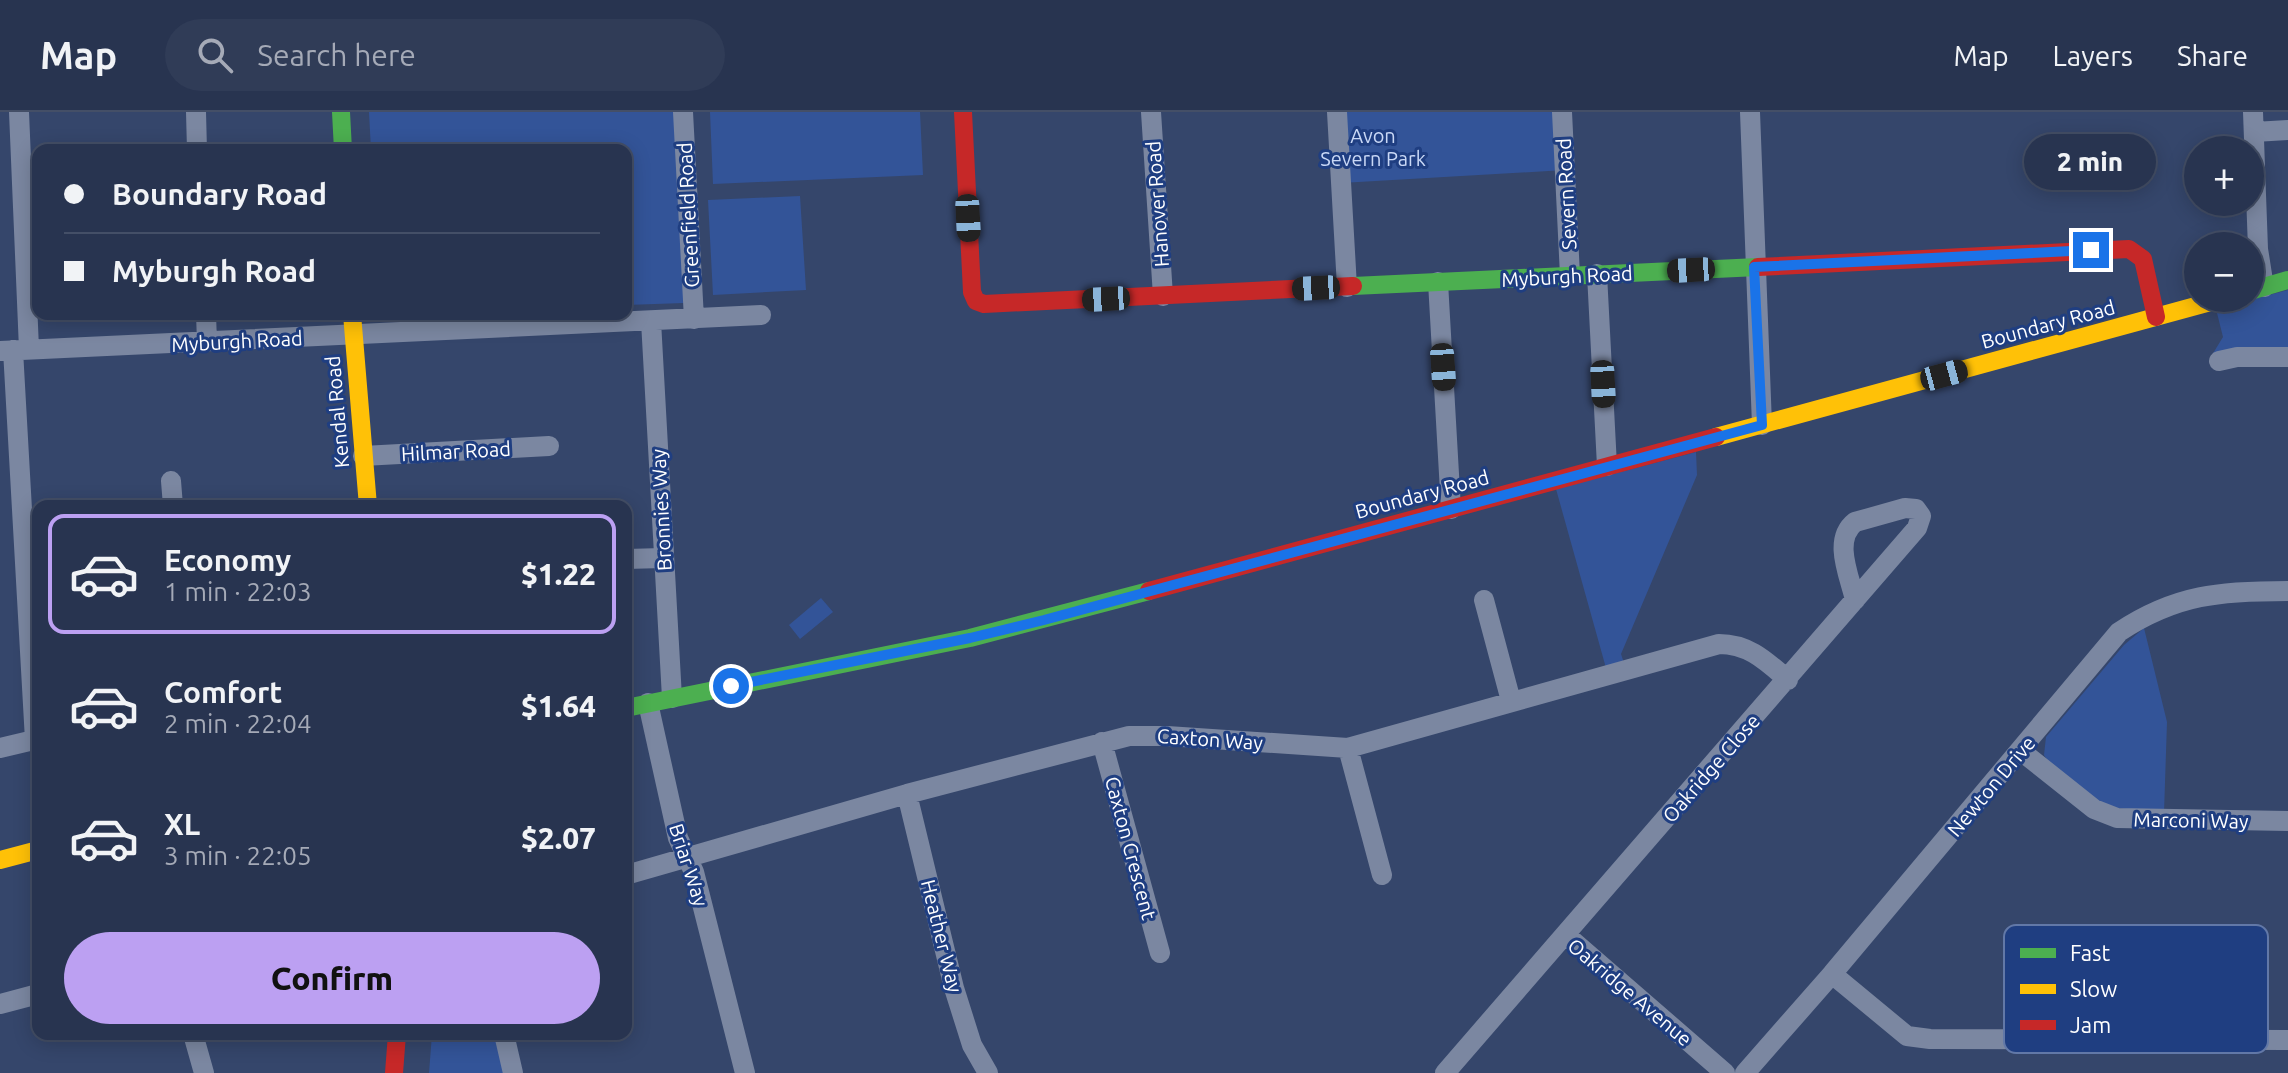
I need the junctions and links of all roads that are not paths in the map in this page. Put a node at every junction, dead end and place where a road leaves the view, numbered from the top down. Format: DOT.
graph roads {
  1 [pos="19,112"];
  2 [pos="196,112"];
  3 [pos="341,112"];
  4 [pos="683,112"];
  5 [pos="963,112"];
  6 [pos="1151,112"];
  7 [pos="1337,112"];
  8 [pos="1562,112"];
  9 [pos="1750,112"];
  10 [pos="2254,122"];
  11 [pos="2288,130"];
  12 [pos="197,144"];
  13 [pos="343,144"];
  14 [pos="2257,232"];
  15 [pos="1754,267"];
  16 [pos="1597,274"];
  17 [pos="1570,276"];
  18 [pos="2288,280"];
  19 [pos="1438,282"];
  20 [pos="1347,287"];
  21 [pos="2264,287"];
  22 [pos="1163,296"];
  23 [pos="2184,309"];
  24 [pos="761,315"];
  25 [pos="2156,317"];
  26 [pos="694,319"];
  27 [pos="206,320"];
  28 [pos="352,320"];
  29 [pos="651,321"];
  30 [pos="353,335"];
  31 [pos="207,342"];
  32 [pos="14,350"];
  33 [pos="2288,357"];
  34 [pos="2219,361"];
  35 [pos="1762,425"];
  36 [pos="549,446"];
  37 [pos="363,456"];
  38 [pos="1607,466"];
  39 [pos="171,481"];
  40 [pos="173,500"];
  41 [pos="367,500"];
  42 [pos="1451,509"];
  43 [pos="663,558"];
  44 [pos="632,559"];
  45 [pos="2288,591"];
  46 [pos="1484,600"];
  47 [pos="1855,600"];
  48 [pos="32,668"];
  49 [pos="1788,680"];
  50 [pos="672,698"];
  51 [pos="1511,701"];
  52 [pos="648,703"];
  53 [pos="632,707"];
  54 [pos="32,740"];
  55 [pos="1102,742"];
  56 [pos="0,748"];
  57 [pos="1348,748"];
  58 [pos="2021,751"];
  59 [pos="907,794"];
  60 [pos="2288,821"];
  61 [pos="32,852"];
  62 [pos="688,858"];
  63 [pos="0,860"];
  64 [pos="632,873"];
  65 [pos="1382,875"];
  66 [pos="1566,935"];
  67 [pos="1160,953"];
  68 [pos="1832,974"];
  69 [pos="32,996"];
  70 [pos="0,1004"];
  71 [pos="2004,1039"];
  72 [pos="195,1040"];
  73 [pos="397,1040"];
  74 [pos="505,1040"];
  75 [pos="2268,1040"];
  76 [pos="2288,1040"];
  77 [pos="204,1073"];
  78 [pos="394,1073"];
  79 [pos="513,1073"];
  80 [pos="745,1073"];
  81 [pos="988,1073"];
  82 [pos="1445,1073"];
  83 [pos="1725,1073"];
  84 [pos="1745,1073"];
  1 -- 32 [label="street"];
  2 -- 12 [label="street"];
  3 -- 13 [label="street"];
  4 -- 26 [label="street, Greenfield Road"];
  5 -- 22 [label="street, Myburgh Road"];
  6 -- 22 [label="street, Hanover Road"];
  7 -- 20 [label="street"];
  8 -- 17 [label="street, Severn Road"];
  9 -- 15 [label="street"];
  10 -- 11 [label="street"];
  10 -- 14 [label="street"];
  15 -- 16 [label="street, Myburgh Road"];
  15 -- 25 [label="street, Myburgh Road"];
  15 -- 35 [label="street"];
  16 -- 17 [label="street, Myburgh Road"];
  16 -- 38 [label="street"];
  17 -- 19 [label="street, Myburgh Road"];
  18 -- 21 [label="street"];
  19 -- 20 [label="street, Myburgh Road"];
  19 -- 42 [label="street"];
  20 -- 22 [label="street, Myburgh Road"];
  23 -- 25 [label="street, Boundary Road"];
  24 -- 26 [label="street, Myburgh Road"];
  25 -- 35 [label="street, Boundary Road"];
  26 -- 29 [label="street, Myburgh Road"];
  27 -- 31 [label="street"];
  28 -- 30 [label="street, Kendal Road"];
  29 -- 30 [label="street, Myburgh Road"];
  29 -- 43 [label="street, Bronnies Way"];
  30 -- 31 [label="street, Myburgh Road"];
  30 -- 37 [label="street, Kendal Road"];
  31 -- 32 [label="street, Myburgh Road"];
  32 -- 48 [label="street"];
  33 -- 34 [label="street"];
  35 -- 38 [label="street, Boundary Road"];
  36 -- 37 [label="street, Hilmar Road"];
  37 -- 41 [label="street, Kendal Road"];
  38 -- 42 [label="street, Boundary Road"];
  39 -- 40 [label="street"];
  42 -- 50 [label="street, Boundary Road"];
  43 -- 44 [label="street"];
  43 -- 50 [label="street, Bronnies Way"];
  45 -- 58 [label="street, Newton Drive"];
  46 -- 51 [label="street"];
  47 -- 47 [label="street, Oakridge Close"];
  47 -- 49 [label="street, Oakridge Close"];
  49 -- 51 [label="street, Caxton Way"];
  49 -- 66 [label="street, Oakridge Close"];
  50 -- 52 [label="street, Boundary Road"];
  51 -- 57 [label="street, Caxton Way"];
  52 -- 53 [label="street, Boundary Road"];
  52 -- 62 [label="street, Briar Way"];
  54 -- 56 [label="street"];
  55 -- 57 [label="street, Caxton Way"];
  55 -- 59 [label="street, Caxton Way"];
  55 -- 67 [label="street, Caxton Crescent"];
  57 -- 65 [label="street"];
  58 -- 60 [label="street, Marconi Way"];
  58 -- 68 [label="street, Newton Drive"];
  59 -- 62 [label="street, Caxton Way"];
  59 -- 81 [label="street, Heather Way"];
  61 -- 63 [label="street"];
  62 -- 64 [label="street, Caxton Way"];
  62 -- 80 [label="street, Briar Way"];
  66 -- 82 [label="street, Oakridge Avenue"];
  66 -- 83 [label="street, Oakridge Avenue"];
  68 -- 71 [label="street"];
  68 -- 84 [label="street, Newton Drive"];
  69 -- 70 [label="street"];
  72 -- 77 [label="street"];
  73 -- 78 [label="street"];
  74 -- 79 [label="street"];
  75 -- 76 [label="street"];
}
